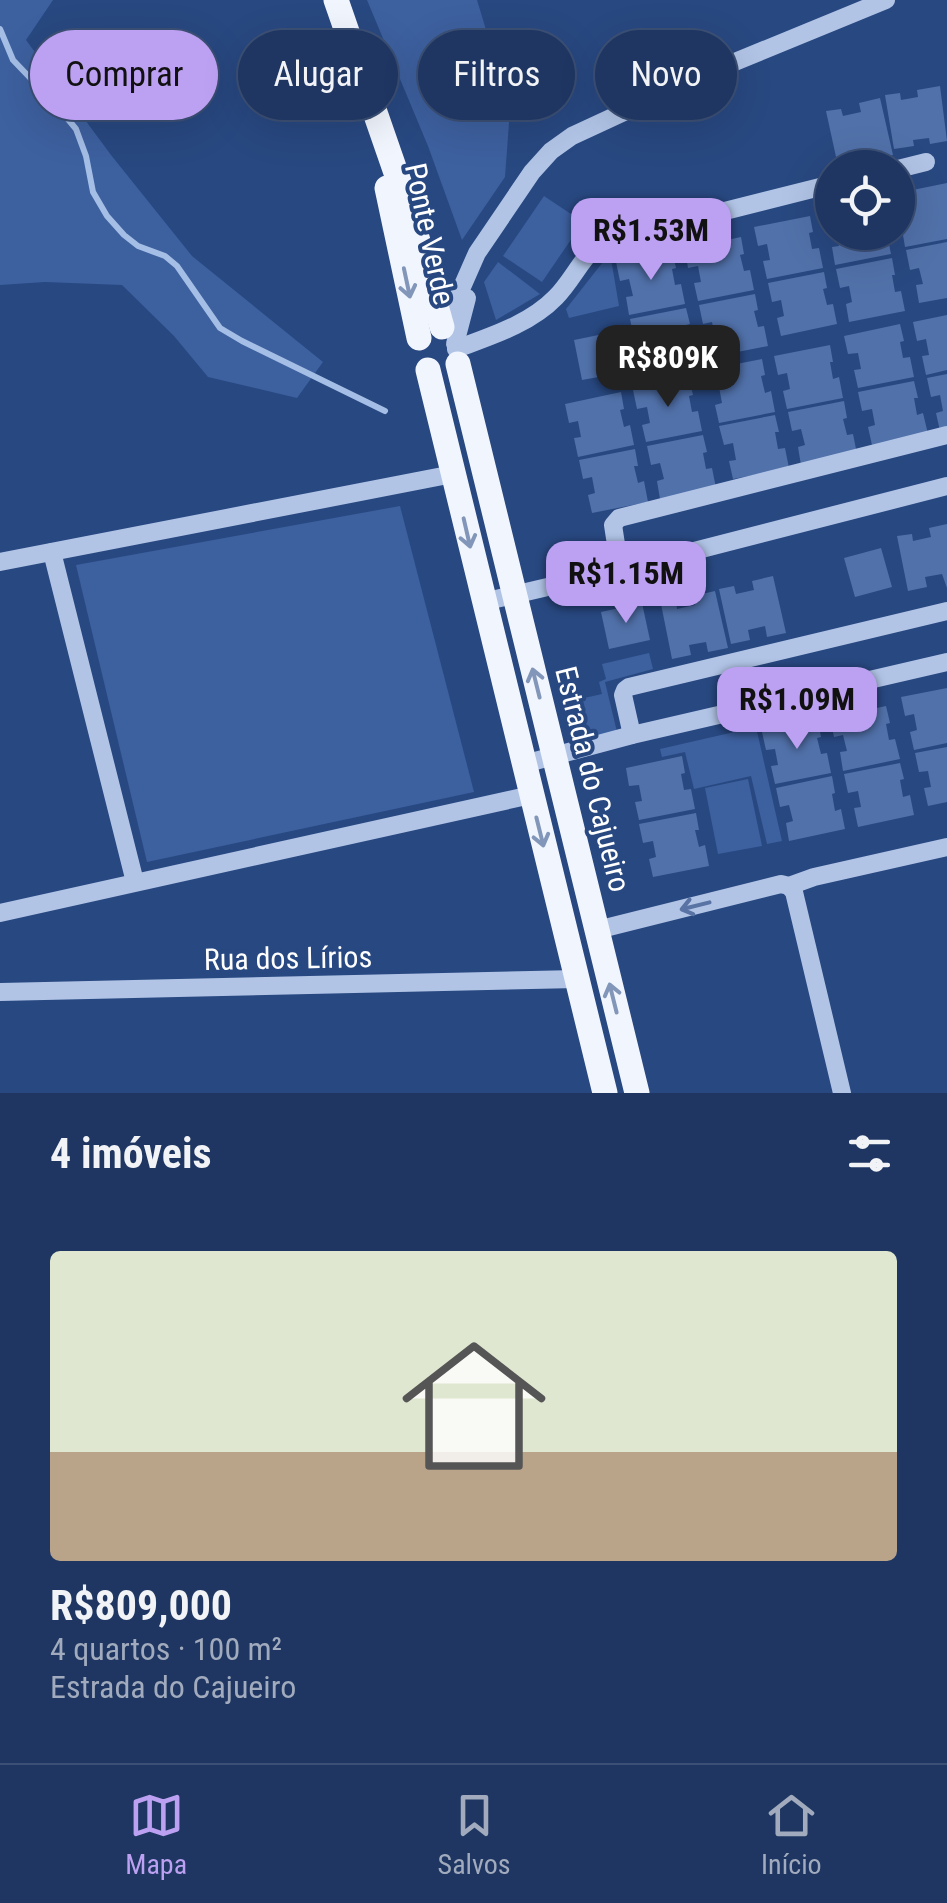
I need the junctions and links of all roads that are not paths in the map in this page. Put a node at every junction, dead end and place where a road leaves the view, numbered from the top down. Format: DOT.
graph roads {
  1 [pos="336,0"];
  2 [pos="886,0"];
  3 [pos="926,162"];
  4 [pos="915,165"];
  5 [pos="815,188"];
  6 [pos="446,342"];
  7 [pos="947,435"];
  8 [pos="453,474"];
  9 [pos="947,486"];
  10 [pos="52,552"];
  11 [pos="0,562"];
  12 [pos="620,570"];
  13 [pos="514,595"];
  14 [pos="483,602"];
  15 [pos="947,610"];
  16 [pos="947,662"];
  17 [pos="632,735"];
  18 [pos="554,756"];
  19 [pos="524,764"];
  20 [pos="531,795"];
  21 [pos="947,847"];
  22 [pos="135,882"];
  23 [pos="789,886"];
  24 [pos="0,913"];
  25 [pos="596,930"];
  26 [pos="566,936"];
  27 [pos="577,979"];
  28 [pos="0,992"];
  29 [pos="623,1036"];
  30 [pos="593,1043"];
  31 [pos="605,1093"];
  32 [pos="637,1093"];
  33 [pos="842,1093"];
  1 -- 6 [label="main road, Ponte Verde"];
  2 -- 6 [label="street, Estrada do Cajueiro"];
  3 -- 4 [label="street"];
  5 -- 6 [label="street"];
  6 -- 8 [label="main road"];
  6 -- 13 [label="main road, Estrada do Cajueiro"];
  7 -- 12 [label="street"];
  8 -- 10 [label="street"];
  8 -- 14 [label="main road, one-way"];
  9 -- 12 [label="street"];
  10 -- 11 [label="street"];
  10 -- 22 [label="street"];
  12 -- 13 [label="street"];
  13 -- 14 [label="street"];
  18 -- 13 [label="main road, Estrada do Cajueiro, one-way"];
  14 -- 19 [label="main road"];
  15 -- 17 [label="street"];
  16 -- 17 [label="street"];
  17 -- 18 [label="street"];
  18 -- 19 [label="street"];
  18 -- 25 [label="main road, Estrada do Cajueiro"];
  19 -- 20 [label="main road"];
  20 -- 22 [label="street"];
  20 -- 26 [label="main road, one-way"];
  21 -- 23 [label="street"];
  22 -- 24 [label="street"];
  23 -- 25 [label="street, one-way"];
  23 -- 33 [label="street"];
  25 -- 26 [label="main road"];
  29 -- 25 [label="main road, Estrada do Cajueiro, one-way"];
  26 -- 27 [label="main road"];
  27 -- 28 [label="street, Rua dos Lírios"];
  27 -- 30 [label="main road"];
  29 -- 30 [label="main road"];
  29 -- 32 [label="main road, Estrada do Cajueiro"];
  30 -- 31 [label="main road"];
}
